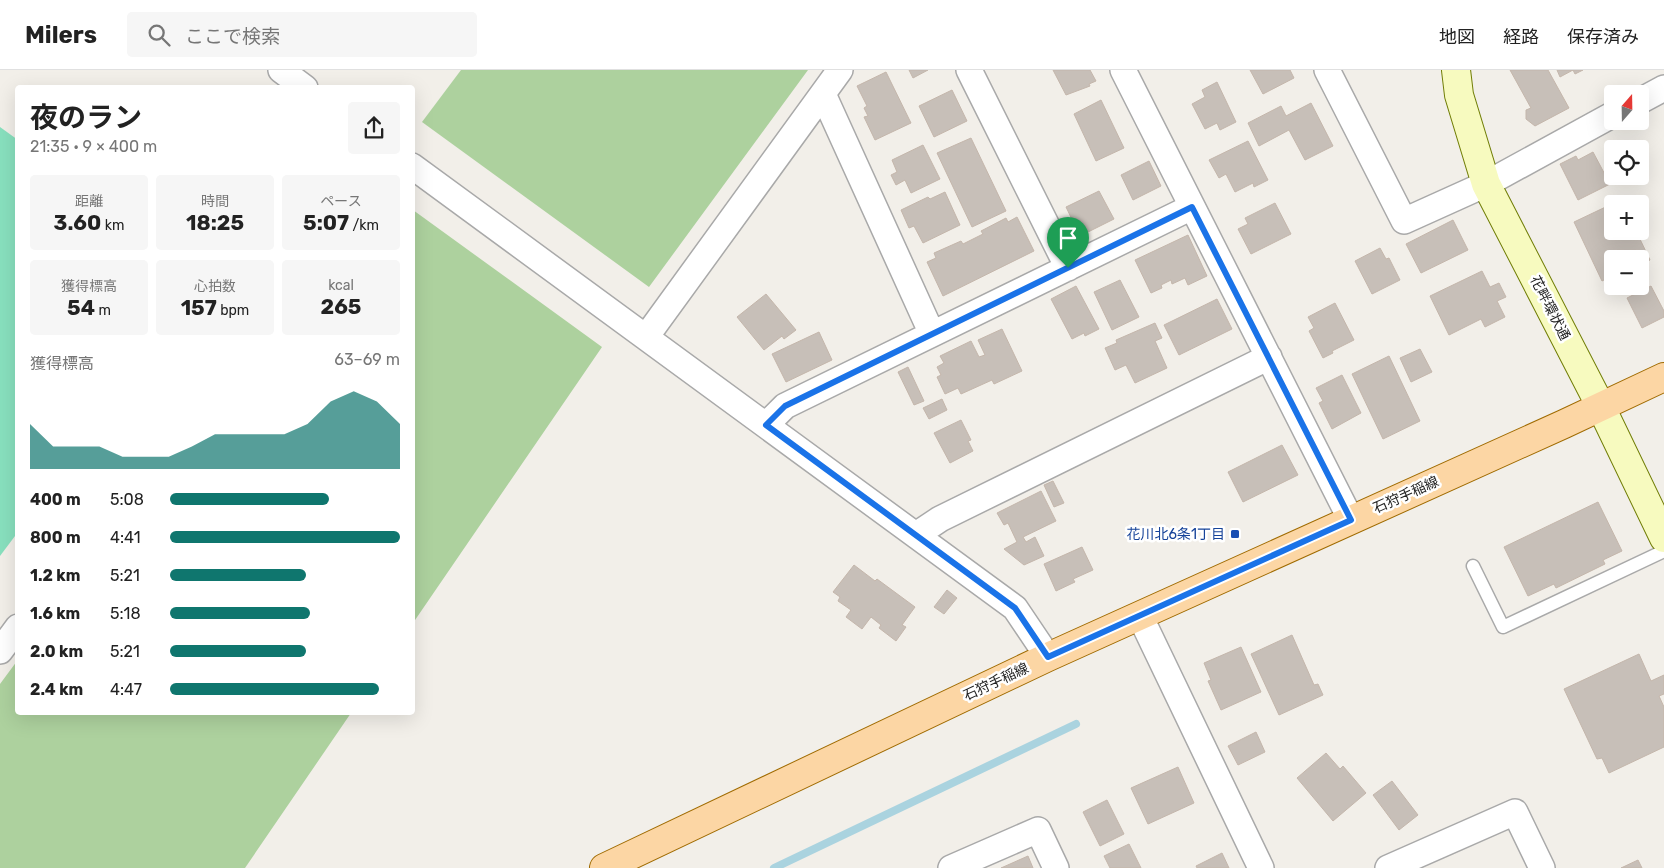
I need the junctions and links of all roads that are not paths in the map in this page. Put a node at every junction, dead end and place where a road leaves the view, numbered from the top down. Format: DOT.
graph roads {
  1 [pos="281,70"];
  2 [pos="840,70"];
  3 [pos="969,70"];
  4 [pos="1122,70"];
  5 [pos="1327,70"];
  6 [pos="1456,70"];
  7 [pos="301,85"];
  8 [pos="1664,88"];
  9 [pos="822,94"];
  10 [pos="1649,96"];
  11 [pos="1604,119"];
  12 [pos="415,168"];
  13 [pos="1486,184"];
  14 [pos="1192,207"];
  15 [pos="1068,268"];
  16 [pos="932,334"];
  17 [pos="646,337"];
  18 [pos="1269,357"];
  19 [pos="1664,377"];
  20 [pos="1601,407"];
  21 [pos="766,425"];
  22 [pos="1351,520"];
  23 [pos="916,535"];
  24 [pos="1664,538"];
  25 [pos="1664,551"];
  26 [pos="1473,566"];
  27 [pos="1140,616"];
  28 [pos="15,631"];
  29 [pos="0,650"];
  30 [pos="1048,657"];
  31 [pos="604,868"];
  32 [pos="951,868"];
  33 [pos="1056,868"];
  34 [pos="1260,868"];
  35 [pos="1388,868"];
  36 [pos="1542,868"];
  1 -- 7 [label="street"];
  2 -- 9 [label="street"];
  3 -- 15 [label="street"];
  4 -- 14 [label="street"];
  5 -- 13 [label="street"];
  6 -- 13 [label="street, 花畔環状通"];
  8 -- 10 [label="street"];
  9 -- 16 [label="street"];
  9 -- 17 [label="street"];
  11 -- 13 [label="street"];
  12 -- 17 [label="street"];
  13 -- 20 [label="street, 花畔環状通"];
  14 -- 15 [label="street"];
  14 -- 18 [label="street"];
  15 -- 16 [label="street"];
  16 -- 21 [label="street"];
  17 -- 21 [label="street"];
  18 -- 22 [label="street"];
  18 -- 23 [label="street"];
  19 -- 20 [label="main road, 石狩手稲線"];
  20 -- 22 [label="main road, 石狩手稲線"];
  20 -- 24 [label="street, 花畔環状通"];
  21 -- 23 [label="street"];
  22 -- 27 [label="main road, 石狩手稲線"];
  23 -- 30 [label="street"];
  25 -- 26 [label="lane"];
  27 -- 30 [label="main road, 石狩手稲線"];
  27 -- 34 [label="street"];
  28 -- 29 [label="street"];
  30 -- 31 [label="main road, 石狩手稲線"];
  32 -- 33 [label="street"];
  35 -- 36 [label="street"];
}
